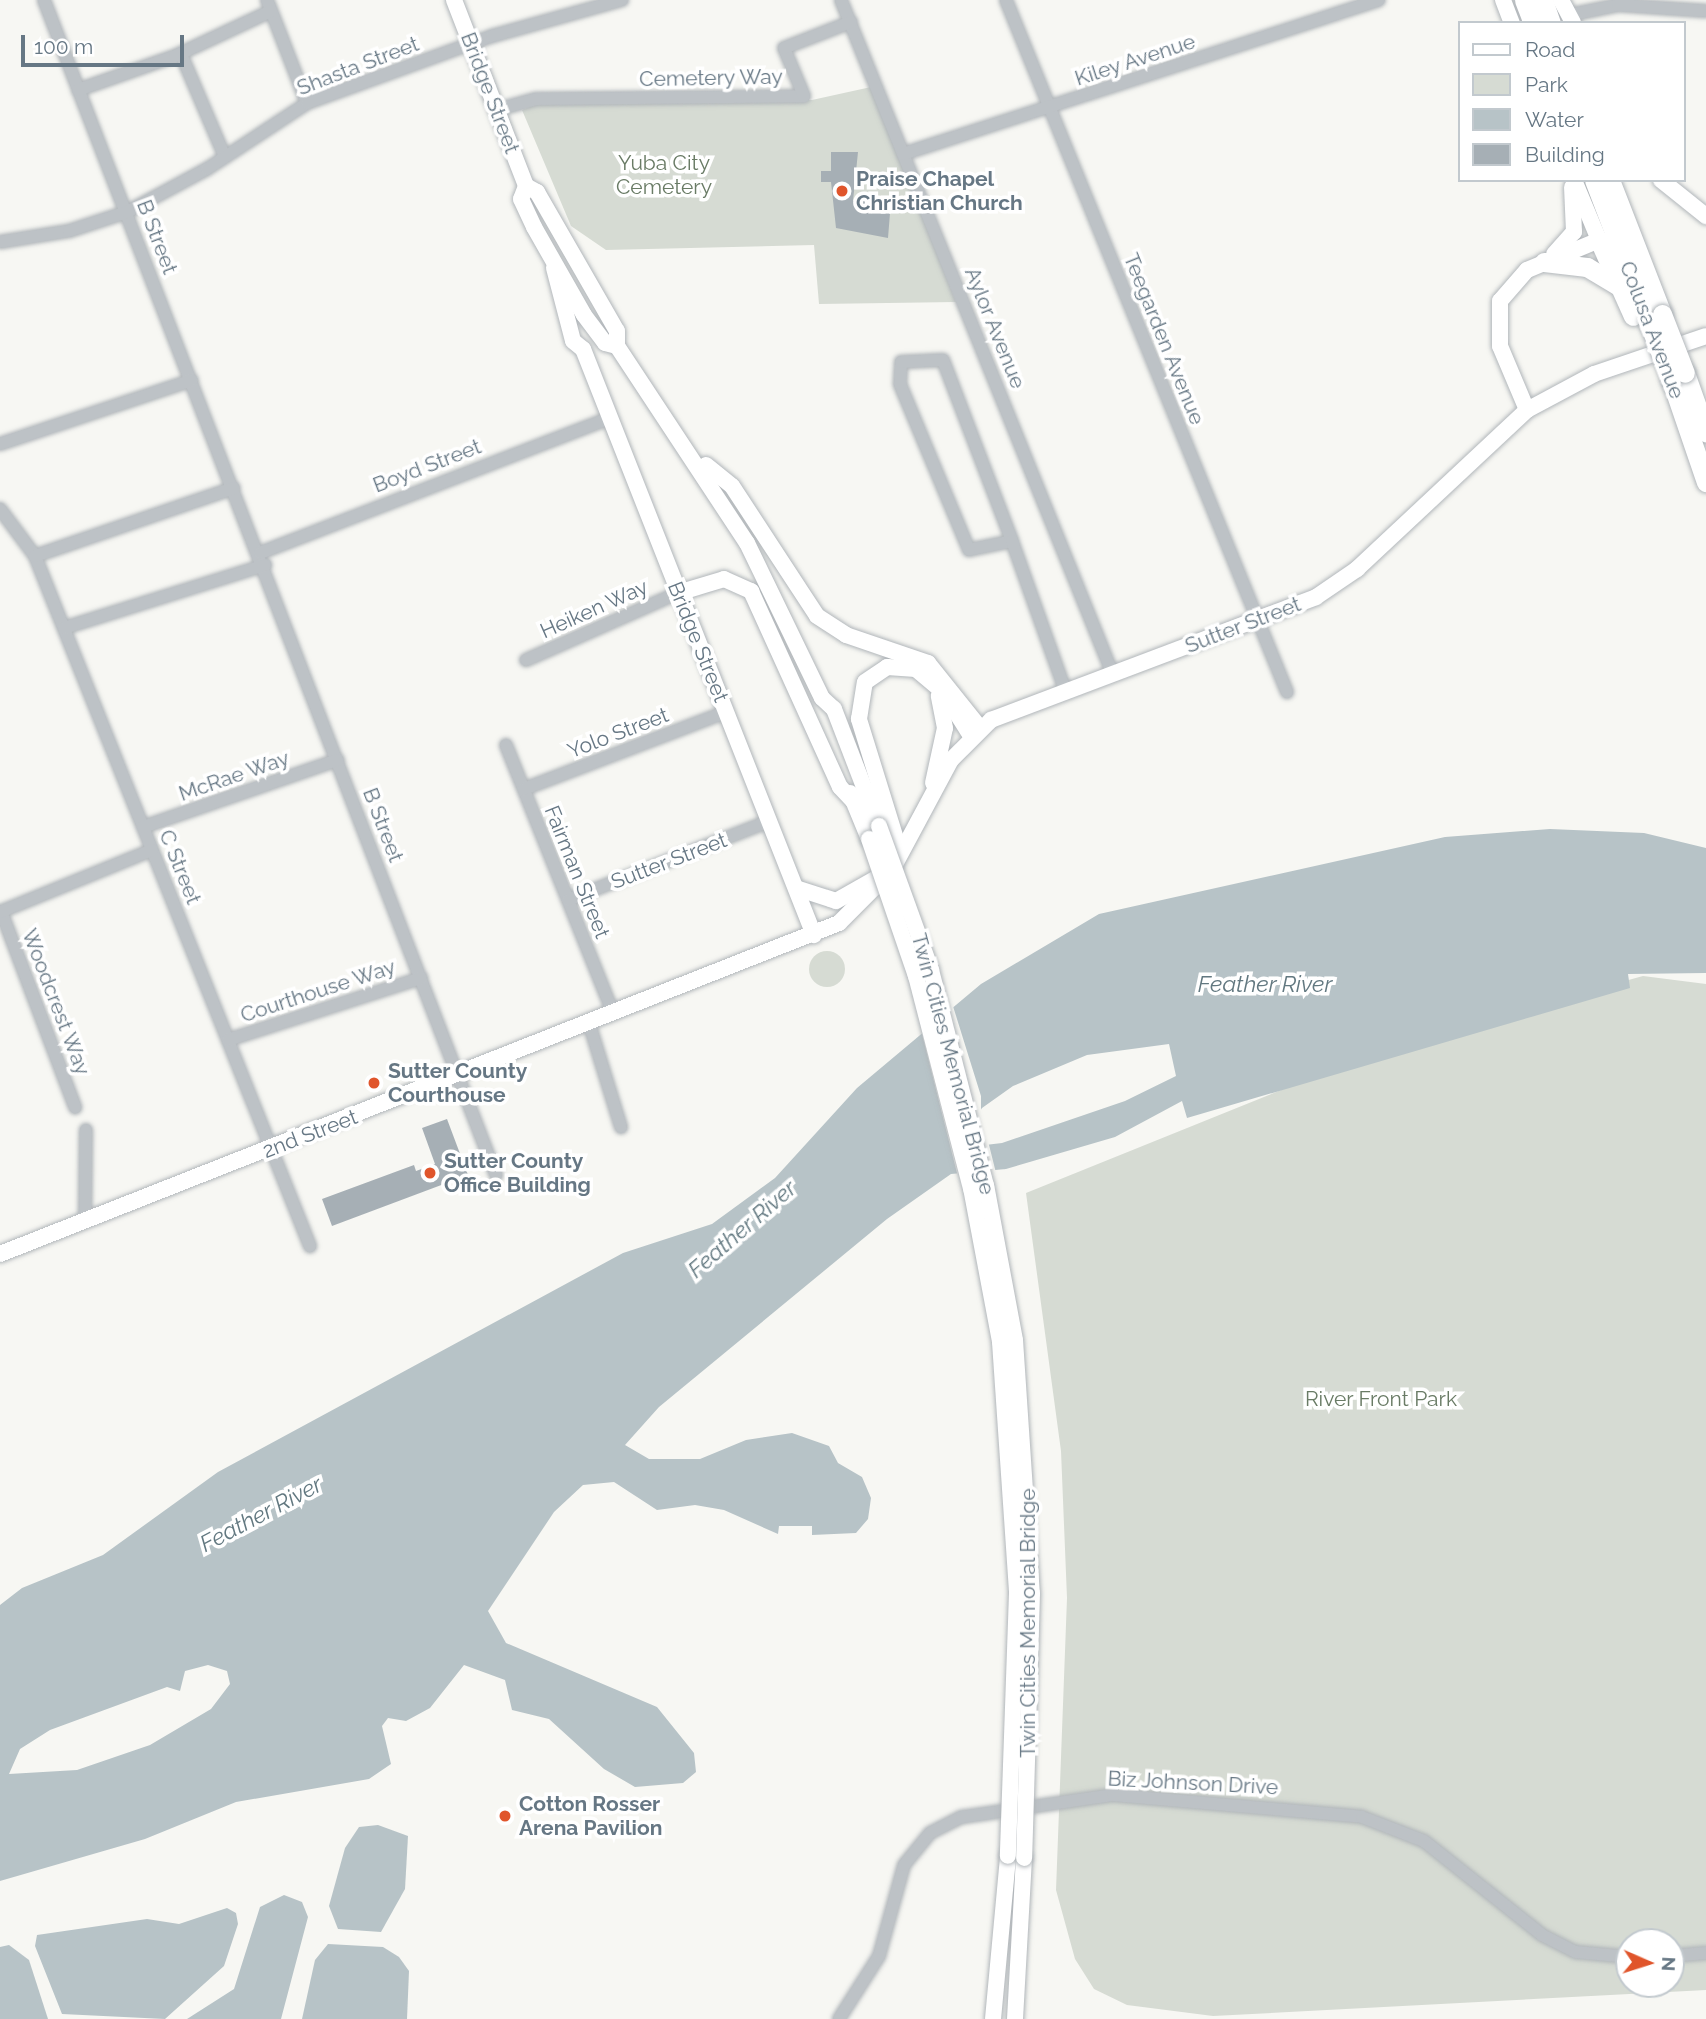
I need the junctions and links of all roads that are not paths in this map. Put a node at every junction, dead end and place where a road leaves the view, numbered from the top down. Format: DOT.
graph roads {
  1 [pos="44,0"];
  2 [pos="454,0"];
  3 [pos="622,0"];
  4 [pos="841,0"];
  5 [pos="1006,0"];
  6 [pos="1379,0"];
  7 [pos="1503,0"];
  8 [pos="1524,0"];
  9 [pos="1543,0"];
  10 [pos="1654,4"];
  11 [pos="269,5"];
  12 [pos="1706,11"];
  13 [pos="1563,15"];
  14 [pos="1511,21"];
  15 [pos="1532,21"];
  16 [pos="851,22"];
  17 [pos="471,44"];
  18 [pos="181,54"];
  19 [pos="78,90"];
  20 [pos="306,103"];
  21 [pos="1049,109"];
  22 [pos="496,110"];
  23 [pos="903,154"];
  24 [pos="225,157"];
  25 [pos="1573,182"];
  26 [pos="1574,182"];
  27 [pos="1595,182"];
  28 [pos="1611,182"];
  29 [pos="1664,182"];
  30 [pos="526,186"];
  31 [pos="127,212"];
  32 [pos="1706,216"];
  33 [pos="1599,240"];
  34 [pos="0,242"];
  35 [pos="1544,262"];
  36 [pos="554,268"];
  37 [pos="1620,287"];
  38 [pos="1650,321"];
  39 [pos="1706,336"];
  40 [pos="617,346"];
  41 [pos="1673,379"];
  42 [pos="192,380"];
  43 [pos="1527,410"];
  44 [pos="610,418"];
  45 [pos="1706,432"];
  46 [pos="0,444"];
  47 [pos="694,454"];
  48 [pos="1706,482"];
  49 [pos="234,488"];
  50 [pos="0,509"];
  51 [pos="1012,541"];
  52 [pos="35,556"];
  53 [pos="262,559"];
  54 [pos="678,593"];
  55 [pos="1259,623"];
  56 [pos="64,628"];
  57 [pos="526,660"];
  58 [pos="1112,672"];
  59 [pos="937,687"];
  60 [pos="1065,690"];
  61 [pos="1287,692"];
  62 [pos="822,698"];
  63 [pos="726,712"];
  64 [pos="975,732"];
  65 [pos="506,745"];
  66 [pos="338,760"];
  67 [pos="524,789"];
  68 [pos="854,802"];
  69 [pos="930,802"];
  70 [pos="884,820"];
  71 [pos="770,821"];
  72 [pos="143,827"];
  73 [pos="869,839"];
  74 [pos="152,850"];
  75 [pos="892,870"];
  76 [pos="796,888"];
  77 [pos="568,901"];
  78 [pos="1,911"];
  79 [pos="814,935"];
  80 [pos="421,978"];
  81 [pos="613,1013"];
  82 [pos="589,1023"];
  83 [pos="228,1041"];
  84 [pos="458,1076"];
  85 [pos="75,1107"];
  86 [pos="621,1127"];
  87 [pos="86,1130"];
  88 [pos="271,1149"];
  89 [pos="496,1175"];
  90 [pos="85,1220"];
  91 [pos="310,1246"];
  92 [pos="0,1254"];
  93 [pos="1016,1857"];
  94 [pos="1000,1953"];
  95 [pos="1706,1953"];
  96 [pos="1685,1955"];
  97 [pos="1615,1956"];
  98 [pos="839,2019"];
  99 [pos="993,2019"];
  100 [pos="1002,2019"];
  101 [pos="1015,2019"];
  1 -- 19 [label="street, B Street"];
  2 -- 17 [label="main road, Bridge Street"];
  3 -- 17 [label="street, Shasta Street"];
  4 -- 16 [label="street, Aylor Avenue"];
  5 -- 21 [label="street, Teegarden Avenue"];
  6 -- 21 [label="street, Kiley Avenue"];
  7 -- 14 [label="main road"];
  8 -- 15 [label="highway"];
  9 -- 13 [label="highway"];
  10 -- 12 [label="street"];
  10 -- 13 [label="street"];
  11 -- 18 [label="street"];
  11 -- 20 [label="street"];
  16 -- 22 [label="street, Cemetery Way"];
  16 -- 23 [label="street, Aylor Avenue"];
  17 -- 20 [label="street, Shasta Street"];
  17 -- 22 [label="main road, Bridge Street"];
  18 -- 19 [label="street"];
  18 -- 24 [label="street"];
  19 -- 31 [label="street, B Street"];
  20 -- 24 [label="street, Shasta Street"];
  21 -- 23 [label="street, Kiley Avenue"];
  21 -- 55 [label="street, Teegarden Avenue"];
  22 -- 30 [label="main road, Bridge Street"];
  23 -- 58 [label="street, Aylor Avenue"];
  24 -- 31 [label="street, Shasta Street"];
  25 -- 35 [label="main road"];
  26 -- 33 [label="main road, Colusa Avenue"];
  27 -- 38 [label="highway, Colusa Avenue"];
  28 -- 38 [label="highway, Colusa Avenue"];
  29 -- 32 [label="main road"];
  30 -- 36 [label="main road, Bridge Street"];
  30 -- 40 [label="main road, Bridge Street"];
  31 -- 34 [label="street, Shasta Street"];
  31 -- 42 [label="street, B Street"];
  33 -- 35 [label="main road"];
  33 -- 37 [label="highway"];
  35 -- 37 [label="highway"];
  35 -- 43 [label="main road"];
  36 -- 40 [label="main road, Bridge Street"];
  36 -- 44 [label="main road, Bridge Street"];
  37 -- 38 [label="highway"];
  38 -- 41 [label="highway, Colusa Avenue, bridge"];
  39 -- 43 [label="main road, Sutter Street"];
  40 -- 47 [label="main road, Bridge Street"];
  41 -- 45 [label="highway, Colusa Avenue"];
  41 -- 48 [label="highway, Colusa Avenue"];
  42 -- 46 [label="street"];
  42 -- 49 [label="street, B Street"];
  43 -- 55 [label="main road, Sutter Street"];
  44 -- 53 [label="street, Boyd Street"];
  44 -- 54 [label="main road, Bridge Street"];
  47 -- 62 [label="main road, Bridge Street"];
  47 -- 64 [label="main road"];
  49 -- 52 [label="street"];
  49 -- 53 [label="street, B Street"];
  50 -- 52 [label="street, C Street"];
  51 -- 51 [label="street"];
  51 -- 60 [label="street"];
  52 -- 56 [label="street, C Street"];
  53 -- 56 [label="street, Boyd Street"];
  53 -- 66 [label="street, B Street"];
  54 -- 57 [label="street, Heiken Way"];
  54 -- 63 [label="main road, Bridge Street"];
  54 -- 68 [label="main road"];
  55 -- 58 [label="main road, Sutter Street"];
  55 -- 61 [label="street, Teegarden Avenue"];
  56 -- 72 [label="street, C Street"];
  58 -- 60 [label="main road, Sutter Street"];
  59 -- 64 [label="main road"];
  59 -- 69 [label="main road"];
  59 -- 70 [label="main road"];
  60 -- 64 [label="main road, Sutter Street"];
  62 -- 68 [label="main road, Bridge Street"];
  62 -- 70 [label="main road, Bridge Street"];
  63 -- 67 [label="street, Yolo Street"];
  63 -- 71 [label="main road, Bridge Street"];
  64 -- 69 [label="main road"];
  65 -- 67 [label="street, Fairman Street"];
  66 -- 72 [label="street, McRae Way"];
  66 -- 80 [label="street, B Street"];
  67 -- 77 [label="street, Fairman Street"];
  68 -- 73 [label="main road, Bridge Street"];
  69 -- 75 [label="main road"];
  70 -- 93 [label="main road, Twin Cities Memorial Bridge, bridge"];
  71 -- 76 [label="main road, Bridge Street"];
  71 -- 77 [label="street, Sutter Street"];
  72 -- 74 [label="street, C Street"];
  73 -- 93 [label="main road, Twin Cities Memorial Bridge, bridge"];
  74 -- 78 [label="street"];
  74 -- 83 [label="street, C Street"];
  75 -- 76 [label="main road"];
  75 -- 79 [label="main road"];
  76 -- 79 [label="main road, Bridge Street"];
  77 -- 81 [label="street, Fairman Street"];
  78 -- 85 [label="street, Woodcrest Way"];
  79 -- 81 [label="main road, 2nd Street"];
  80 -- 83 [label="street, Courthouse Way"];
  80 -- 84 [label="street, B Street"];
  81 -- 82 [label="main road, 2nd Street"];
  82 -- 84 [label="main road, 2nd Street"];
  82 -- 86 [label="street"];
  83 -- 88 [label="street, C Street"];
  84 -- 88 [label="main road, 2nd Street"];
  84 -- 89 [label="street, B Street"];
  87 -- 90 [label="street"];
  88 -- 90 [label="main road, 2nd Street"];
  88 -- 91 [label="street, C Street"];
  90 -- 92 [label="main road, 2nd Street"];
  93 -- 94 [label="main road, Twin Cities Memorial Bridge"];
  93 -- 101 [label="main road, Twin Cities Memorial Bridge"];
  94 -- 99 [label="main road, Twin Cities Memorial Bridge"];
  94 -- 100 [label="main road, Twin Cities Memorial Bridge"];
  95 -- 96 [label="street"];
  97 -- 98 [label="street, Biz Johnson Drive"];
}
